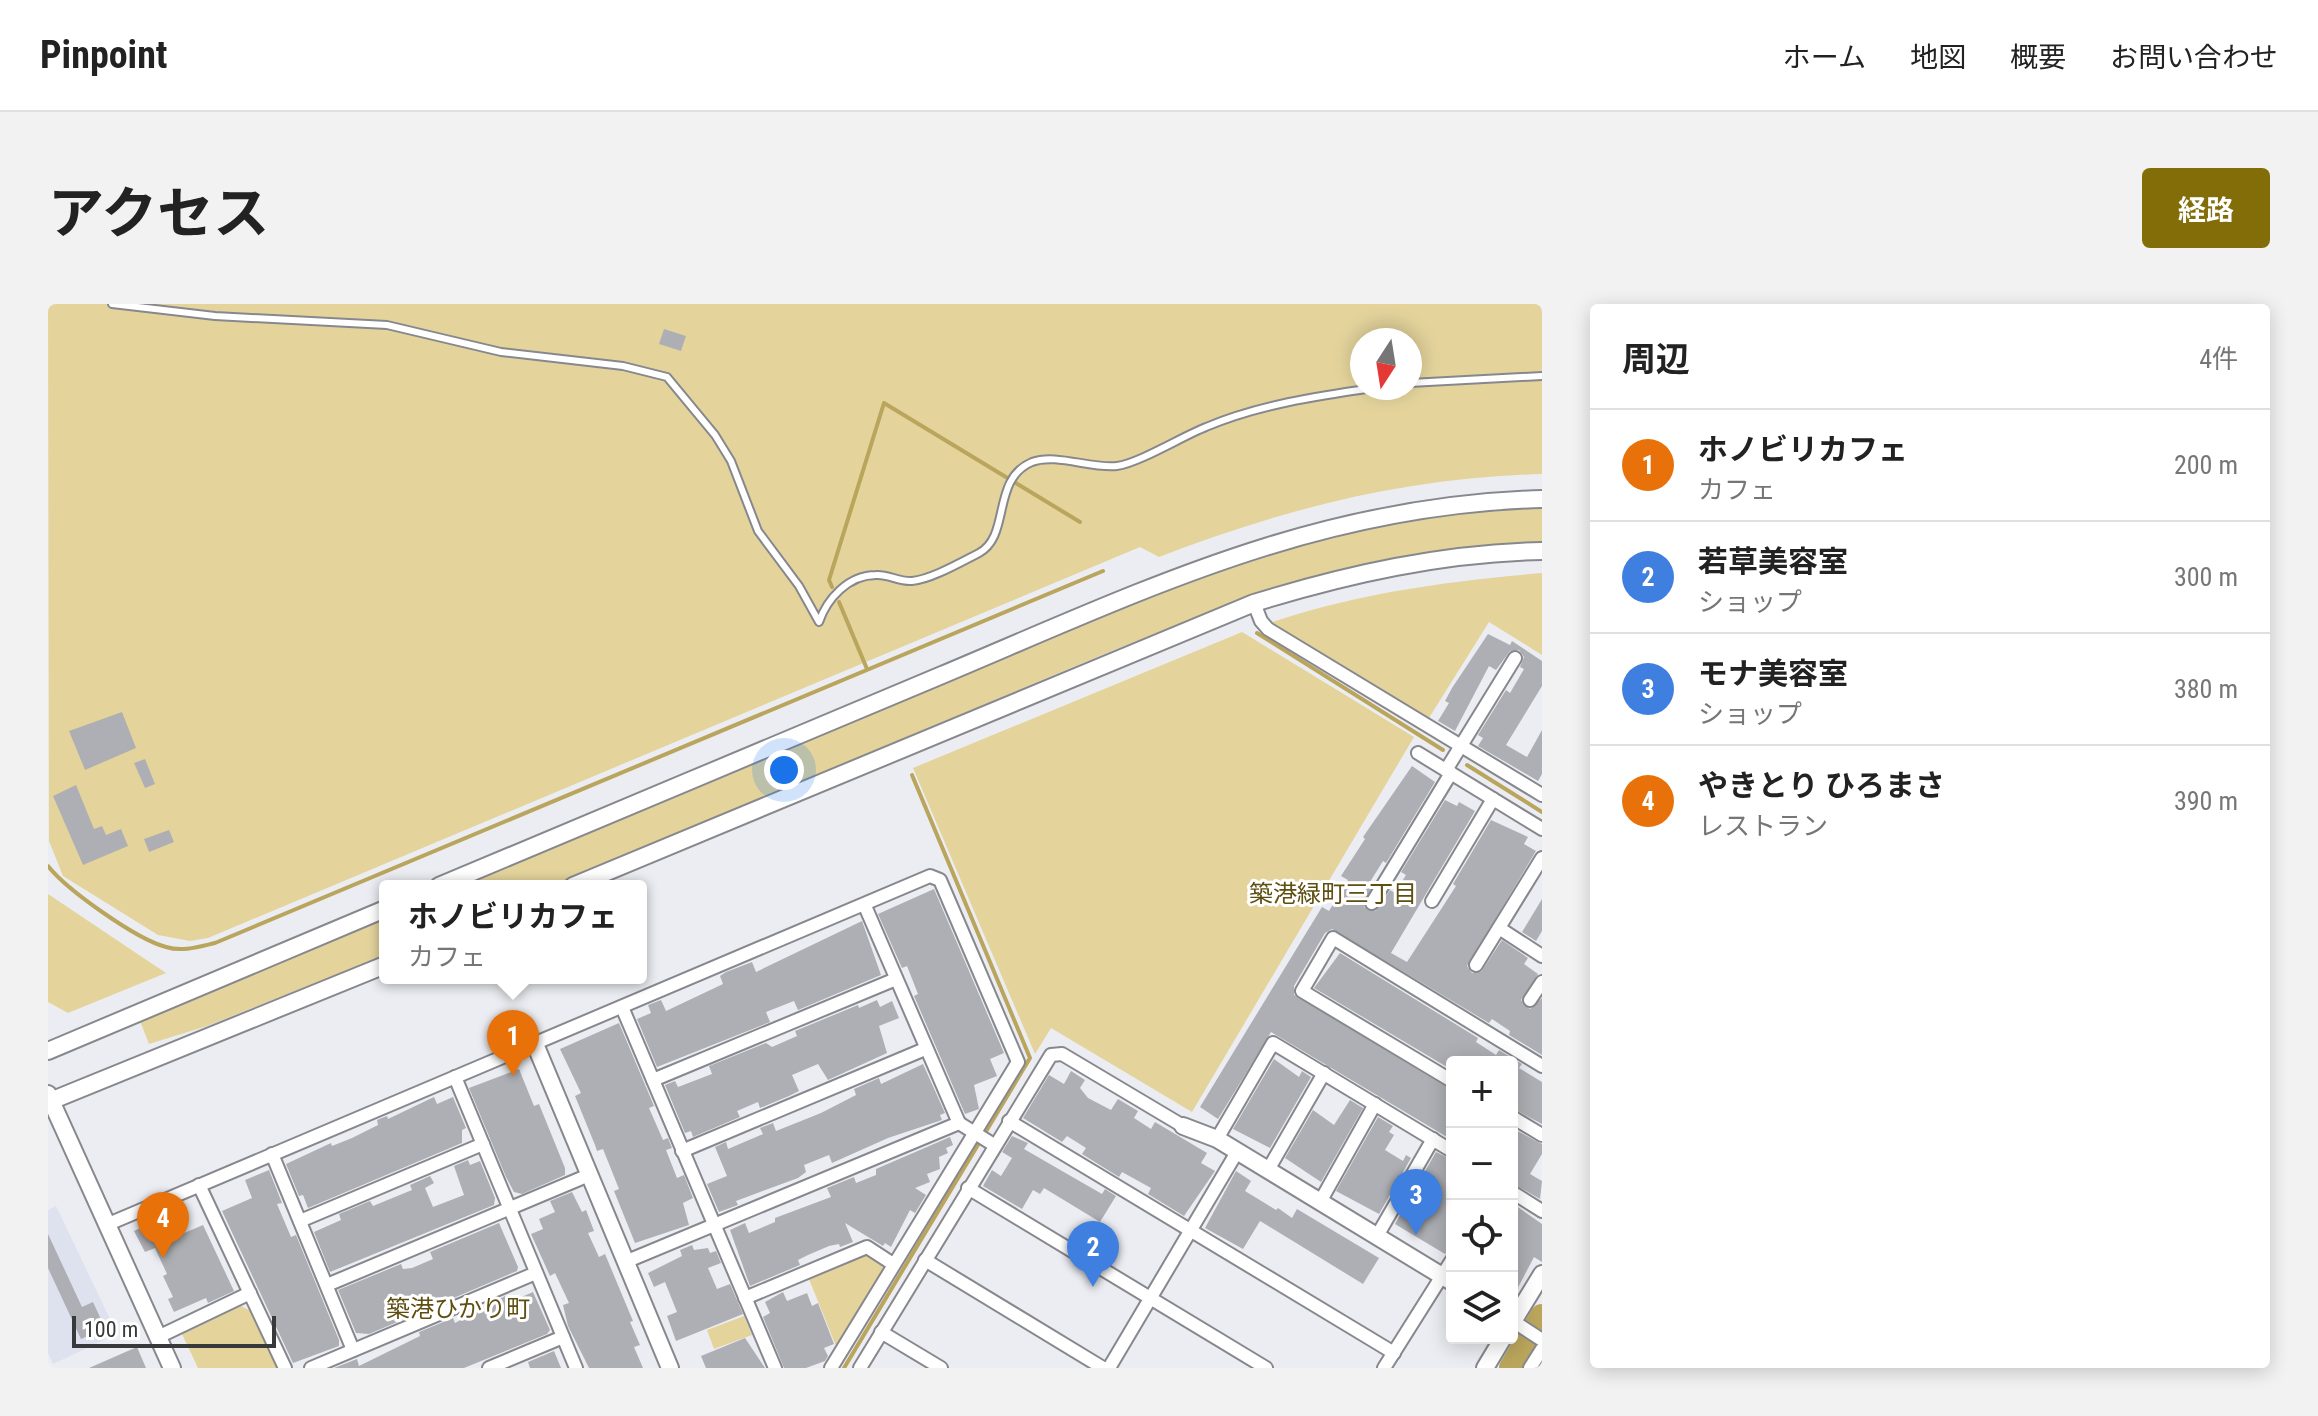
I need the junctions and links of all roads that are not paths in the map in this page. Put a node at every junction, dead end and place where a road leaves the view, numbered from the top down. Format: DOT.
graph roads {
  1 [pos="112,304"];
  2 [pos="1542,376"];
  3 [pos="1422,382"];
  4 [pos="1350,392"];
  5 [pos="1542,499"];
  6 [pos="1542,551"];
  7 [pos="1254,603"];
  8 [pos="1515,658"];
  9 [pos="1462,746"];
  10 [pos="1418,753"];
  11 [pos="1448,772"];
  12 [pos="1542,795"];
  13 [pos="1493,799"];
  14 [pos="1542,829"];
  15 [pos="1542,858"];
  16 [pos="453,880"];
  17 [pos="587,880"];
  18 [pos="1432,901"];
  19 [pos="1372,903"];
  20 [pos="865,906"];
  21 [pos="379,912"];
  22 [pos="1499,928"];
  23 [pos="1542,956"];
  24 [pos="1476,965"];
  25 [pos="379,967"];
  26 [pos="896,979"];
  27 [pos="1542,982"];
  28 [pos="1530,1000"];
  29 [pos="622,1007"];
  30 [pos="535,1044"];
  31 [pos="925,1049"];
  32 [pos="48,1051"];
  33 [pos="1542,1066"];
  34 [pos="1324,1073"];
  35 [pos="455,1077"];
  36 [pos="1446,1077"];
  37 [pos="653,1080"];
  38 [pos="49,1099"];
  39 [pos="1375,1104"];
  40 [pos="1009,1121"];
  41 [pos="1518,1121"];
  42 [pos="959,1123"];
  43 [pos="1183,1126"];
  44 [pos="1542,1135"];
  45 [pos="984,1138"];
  46 [pos="1217,1139"];
  47 [pos="1433,1139"];
  48 [pos="483,1144"];
  49 [pos="1446,1147"];
  50 [pos="682,1151"];
  51 [pos="1237,1152"];
  52 [pos="272,1154"];
  53 [pos="1268,1170"];
  54 [pos="589,1175"];
  55 [pos="199,1185"];
  56 [pos="968,1188"];
  57 [pos="1518,1196"];
  58 [pos="1320,1202"];
  59 [pos="510,1209"];
  60 [pos="1542,1211"];
  61 [pos="300,1221"];
  62 [pos="106,1225"];
  63 [pos="713,1226"];
  64 [pos="1191,1231"];
  65 [pos="1377,1236"];
  66 [pos="925,1260"];
  67 [pos="625,1262"];
  68 [pos="893,1264"];
  69 [pos="536,1273"];
  70 [pos="1542,1274"];
  71 [pos="1446,1278"];
  72 [pos="1446,1280"];
  73 [pos="327,1285"];
  74 [pos="250,1293"];
  75 [pos="745,1298"];
  76 [pos="1151,1298"];
  77 [pos="1518,1318"];
  78 [pos="1518,1325"];
  79 [pos="881,1332"];
  80 [pos="158,1337"];
  81 [pos="563,1337"];
  82 [pos="1540,1342"];
  83 [pos="1499,1344"];
  84 [pos="353,1350"];
  85 [pos="1394,1353"];
  86 [pos="1250,1364"];
  87 [pos="172,1368"];
  88 [pos="285,1368"];
  89 [pos="311,1368"];
  90 [pos="489,1368"];
  91 [pos="576,1368"];
  92 [pos="670,1368"];
  93 [pos="775,1368"];
  94 [pos="831,1368"];
  95 [pos="860,1368"];
  96 [pos="941,1368"];
  97 [pos="1106,1368"];
  98 [pos="1266,1368"];
  99 [pos="1384,1368"];
  100 [pos="1485,1368"];
  101 [pos="1530,1368"];
  1 -- 4 [label="lane"];
  2 -- 3 [label="lane"];
  5 -- 16 [label="street"];
  6 -- 7 [label="street"];
  7 -- 9 [label="street"];
  7 -- 17 [label="street"];
  8 -- 9 [label="street"];
  9 -- 11 [label="street"];
  9 -- 12 [label="street"];
  10 -- 11 [label="street"];
  11 -- 13 [label="street"];
  11 -- 19 [label="street"];
  13 -- 14 [label="street"];
  13 -- 18 [label="street"];
  15 -- 22 [label="street"];
  20 -- 26 [label="street"];
  20 -- 29 [label="street"];
  20 -- 45 [label="street"];
  21 -- 32 [label="street"];
  22 -- 23 [label="street"];
  22 -- 24 [label="street"];
  25 -- 38 [label="street"];
  26 -- 31 [label="street"];
  26 -- 37 [label="street"];
  27 -- 28 [label="street"];
  29 -- 30 [label="street"];
  29 -- 37 [label="street"];
  30 -- 35 [label="street"];
  30 -- 54 [label="street"];
  31 -- 42 [label="street"];
  31 -- 50 [label="street"];
  33 -- 36 [label="street"];
  34 -- 39 [label="street"];
  34 -- 46 [label="street"];
  34 -- 53 [label="street"];
  35 -- 48 [label="street"];
  35 -- 52 [label="street"];
  37 -- 50 [label="street"];
  38 -- 62 [label="street"];
  39 -- 47 [label="street"];
  39 -- 58 [label="street"];
  40 -- 43 [label="street"];
  40 -- 45 [label="street"];
  40 -- 64 [label="street"];
  41 -- 44 [label="street"];
  42 -- 45 [label="street"];
  42 -- 63 [label="street"];
  43 -- 46 [label="street"];
  45 -- 56 [label="street"];
  45 -- 68 [label="street"];
  46 -- 51 [label="street"];
  47 -- 49 [label="street"];
  47 -- 65 [label="street"];
  48 -- 59 [label="street"];
  48 -- 61 [label="street"];
  50 -- 63 [label="street"];
  51 -- 53 [label="street"];
  51 -- 64 [label="street"];
  52 -- 55 [label="street"];
  52 -- 61 [label="street"];
  53 -- 58 [label="street"];
  54 -- 59 [label="street"];
  54 -- 67 [label="street"];
  55 -- 62 [label="street"];
  55 -- 74 [label="street"];
  56 -- 66 [label="street"];
  56 -- 76 [label="street"];
  57 -- 60 [label="street"];
  58 -- 65 [label="street"];
  59 -- 69 [label="street"];
  59 -- 73 [label="street"];
  61 -- 73 [label="street"];
  62 -- 80 [label="street"];
  63 -- 67 [label="street"];
  63 -- 75 [label="street"];
  64 -- 76 [label="street"];
  64 -- 85 [label="street"];
  65 -- 71 [label="street"];
  66 -- 79 [label="street"];
  66 -- 97 [label="street"];
  67 -- 92 [label="street"];
  68 -- 75 [label="street"];
  68 -- 94 [label="street"];
  69 -- 81 [label="street"];
  69 -- 84 [label="street"];
  70 -- 77 [label="street"];
  72 -- 85 [label="street"];
  73 -- 84 [label="street"];
  74 -- 80 [label="street"];
  74 -- 88 [label="street"];
  75 -- 93 [label="street"];
  76 -- 86 [label="street"];
  76 -- 97 [label="street"];
  78 -- 82 [label="street"];
  79 -- 95 [label="street"];
  79 -- 96 [label="street"];
  80 -- 87 [label="street"];
  81 -- 90 [label="street"];
  81 -- 91 [label="street"];
  82 -- 101 [label="street"];
  83 -- 100 [label="street"];
  84 -- 89 [label="street"];
  85 -- 99 [label="street"];
  86 -- 98 [label="street"];
}
